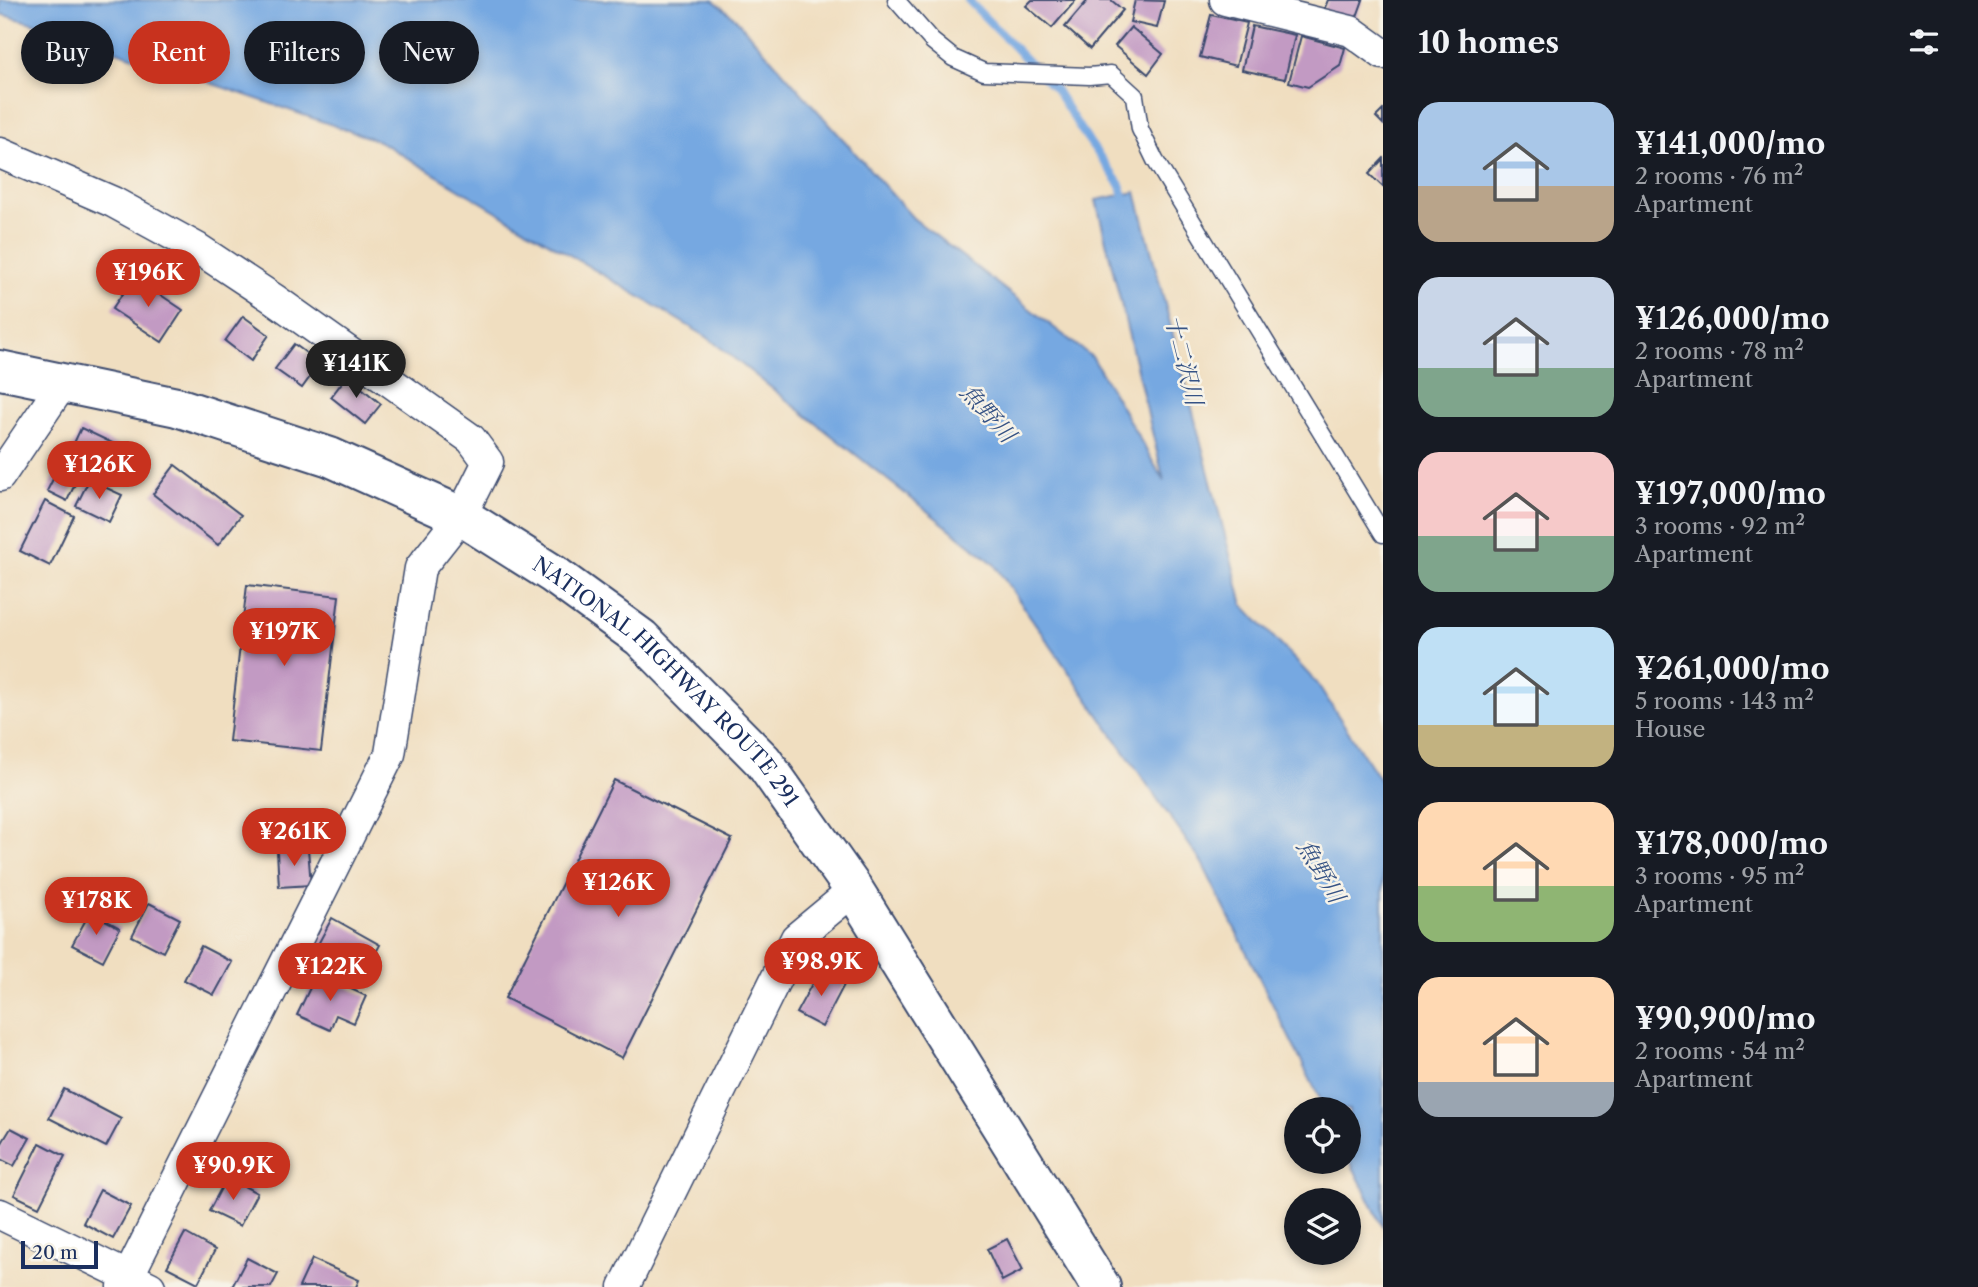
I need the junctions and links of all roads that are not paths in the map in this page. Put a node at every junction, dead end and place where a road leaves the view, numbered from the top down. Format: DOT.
graph roads {
  1 [pos="896,0"];
  2 [pos="1238,1"];
  3 [pos="1383,54"];
  4 [pos="0,153"];
  5 [pos="0,370"];
  6 [pos="63,383"];
  7 [pos="0,475"];
  8 [pos="461,516"];
  9 [pos="1383,534"];
  10 [pos="854,890"];
  11 [pos="0,1214"];
  12 [pos="133,1284"];
  13 [pos="624,1287"];
  14 [pos="1101,1287"];
  1 -- 9 [label="lane"];
  2 -- 3 [label="street"];
  4 -- 8 [label="street"];
  5 -- 6 [label="highway, NATIONAL HIGHWAY ROUTE 291"];
  6 -- 7 [label="street"];
  6 -- 8 [label="highway, NATIONAL HIGHWAY ROUTE 291"];
  8 -- 10 [label="highway, NATIONAL HIGHWAY ROUTE 291"];
  8 -- 12 [label="street"];
  10 -- 13 [label="street"];
  10 -- 14 [label="highway, NATIONAL HIGHWAY ROUTE 291"];
  11 -- 12 [label="street"];
}
